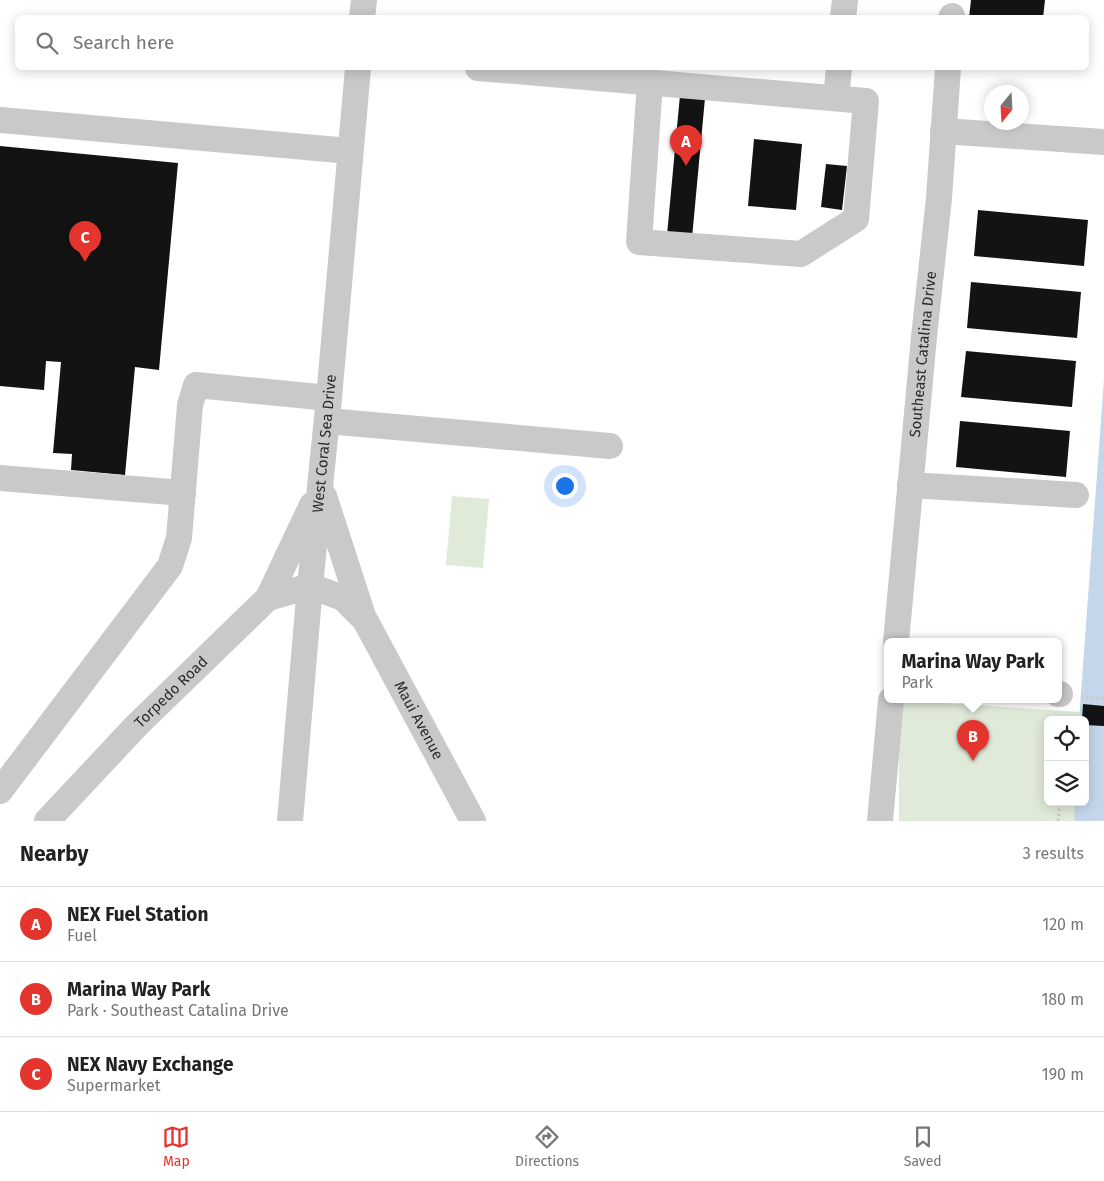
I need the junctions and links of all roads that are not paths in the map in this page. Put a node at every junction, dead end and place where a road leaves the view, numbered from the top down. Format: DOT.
graph roads {
  1 [pos="364,0"];
  2 [pos="845,0"];
  3 [pos="362,15"];
  4 [pos="844,15"];
  5 [pos="358,70"];
  6 [pos="503,70"];
  7 [pos="839,70"];
  8 [pos="948,70"];
  9 [pos="650,82"];
  10 [pos="836,98"];
  11 [pos="0,120"];
  12 [pos="944,131"];
  13 [pos="1104,142"];
  14 [pos="350,151"];
  15 [pos="328,409"];
  16 [pos="610,446"];
  17 [pos="0,478"];
  18 [pos="910,485"];
  19 [pos="320,486"];
  20 [pos="183,493"];
  21 [pos="1076,496"];
  22 [pos="310,586"];
  23 [pos="268,598"];
  24 [pos="365,620"];
  25 [pos="896,638"];
  26 [pos="891,703"];
  27 [pos="0,791"];
  28 [pos="47,821"];
  29 [pos="290,821"];
  30 [pos="472,821"];
  31 [pos="880,821"];
  1 -- 3 [label="street"];
  2 -- 4 [label="street"];
  5 -- 14 [label="street, West Coral Sea Drive"];
  6 -- 9 [label="street"];
  7 -- 10 [label="street"];
  8 -- 12 [label="street, Southeast Catalina Drive"];
  9 -- 10 [label="street"];
  9 -- 10 [label="street"];
  11 -- 14 [label="street"];
  12 -- 13 [label="street"];
  12 -- 18 [label="street, Southeast Catalina Drive"];
  14 -- 15 [label="street, West Coral Sea Drive"];
  15 -- 16 [label="street"];
  15 -- 19 [label="street, West Coral Sea Drive"];
  15 -- 20 [label="street"];
  17 -- 20 [label="street"];
  18 -- 21 [label="street"];
  18 -- 25 [label="street, Southeast Catalina Drive"];
  19 -- 22 [label="street, West Coral Sea Drive"];
  19 -- 23 [label="street"];
  19 -- 24 [label="street, Maui Avenue"];
  20 -- 27 [label="street"];
  22 -- 23 [label="street, Torpedo Road"];
  22 -- 24 [label="street, Maui Avenue"];
  22 -- 29 [label="street, West Coral Sea Drive"];
  23 -- 28 [label="street, Torpedo Road"];
  24 -- 30 [label="street, Maui Avenue"];
  26 -- 31 [label="street"];
}
